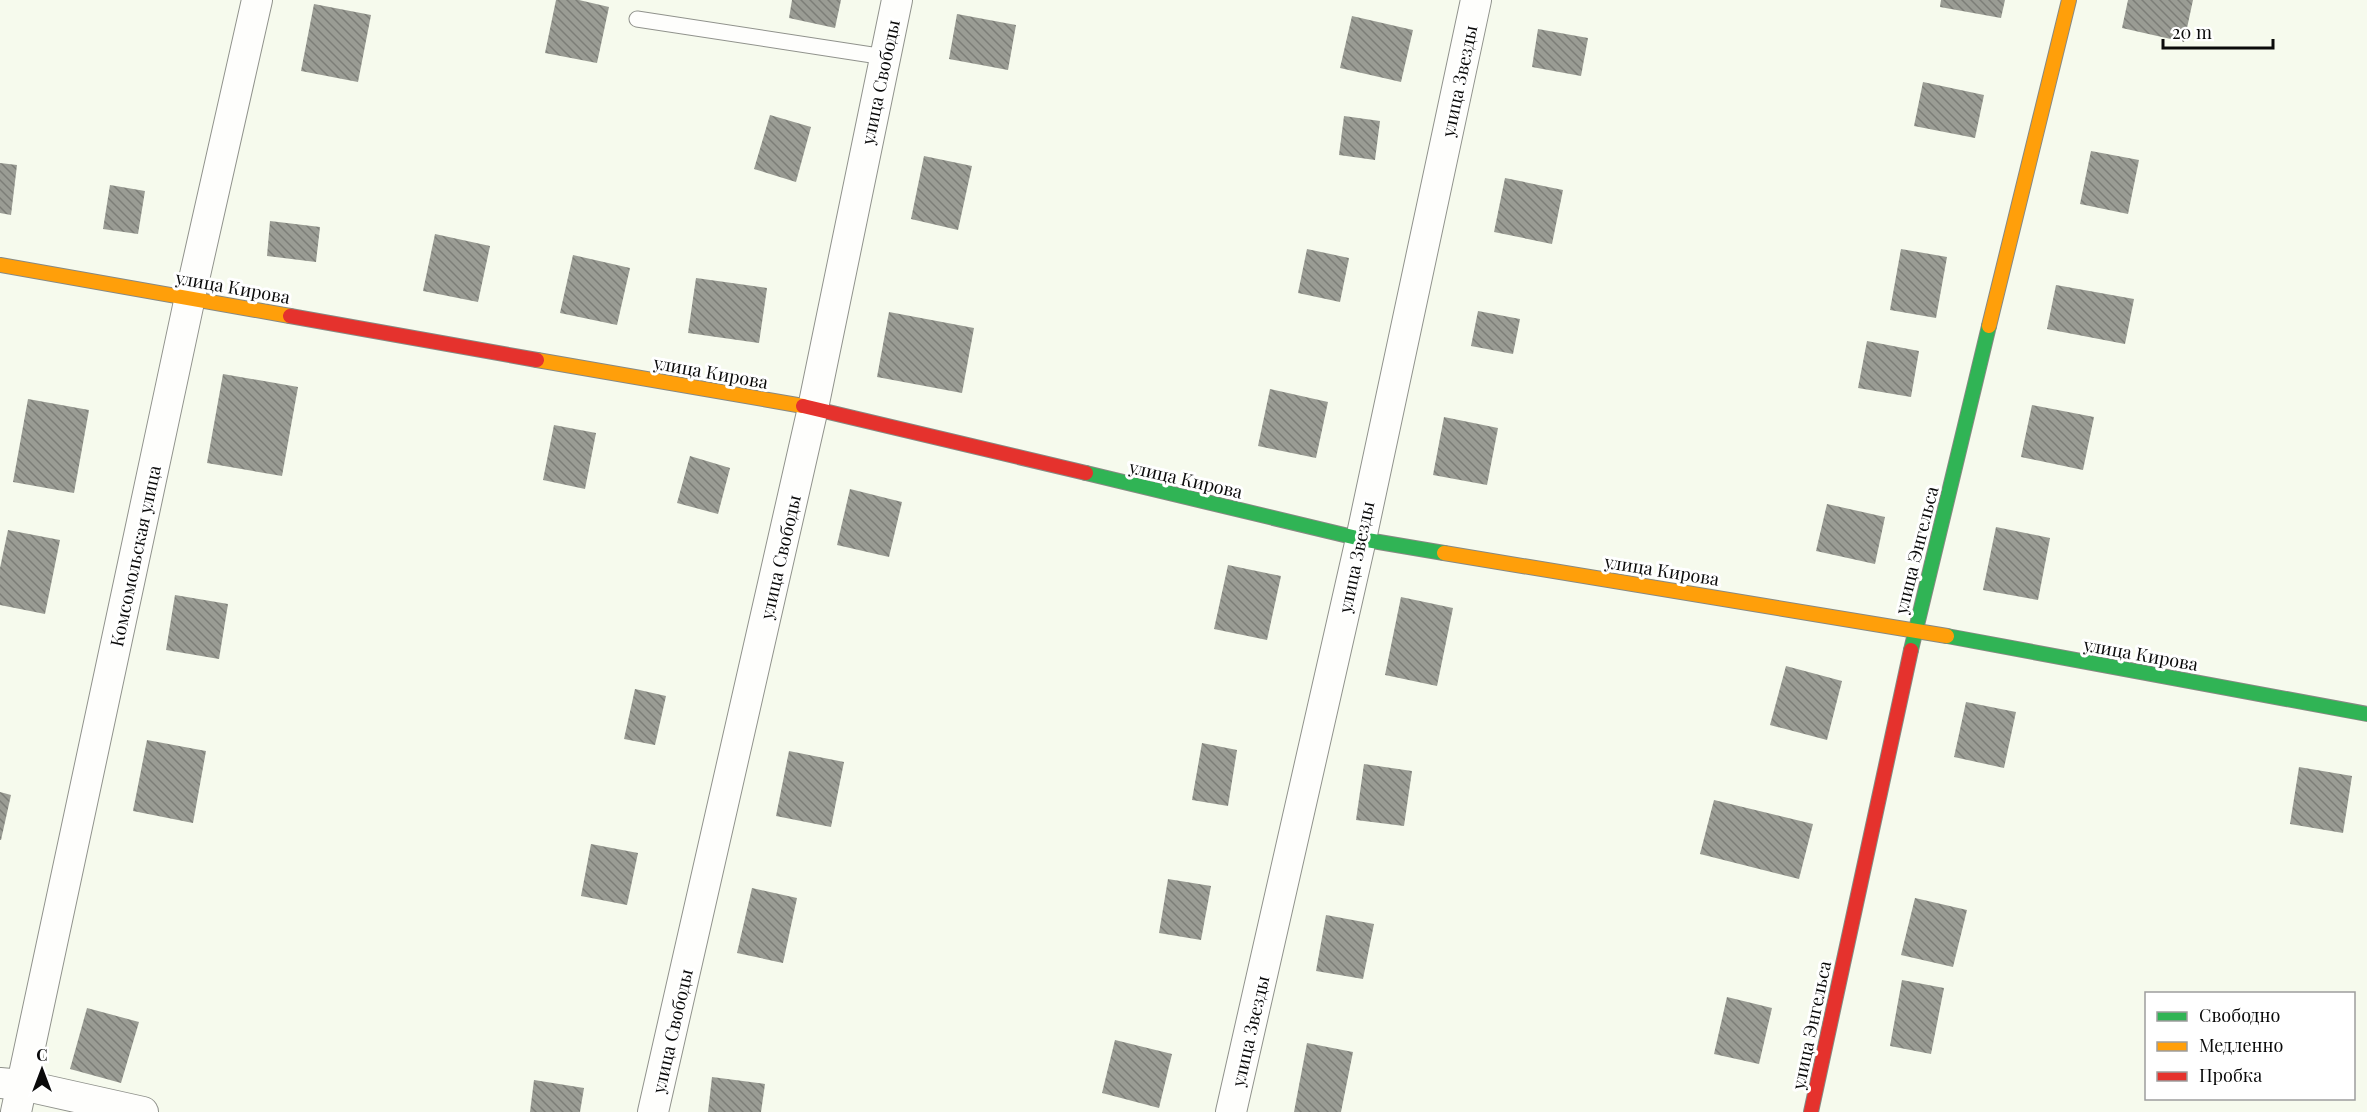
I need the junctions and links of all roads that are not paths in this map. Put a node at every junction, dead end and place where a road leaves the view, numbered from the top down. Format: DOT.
graph roads {
  1 [pos="257,0"];
  2 [pos="897,0"];
  3 [pos="1476,0"];
  4 [pos="2069,0"];
  5 [pos="637,19"];
  6 [pos="885,57"];
  7 [pos="0,265"];
  8 [pos="190,297"];
  9 [pos="813,408"];
  10 [pos="1361,539"];
  11 [pos="1915,630"];
  12 [pos="2367,714"];
  13 [pos="13,1093"];
  14 [pos="142,1112"];
  15 [pos="654,1112"];
  16 [pos="1231,1112"];
  17 [pos="1811,1112"];
  1 -- 8 [label="street, Комсомольская улица"];
  2 -- 6 [label="street, улица Свободы"];
  3 -- 10 [label="street, улица Звезды"];
  4 -- 11 [label="street, улица Энгельса"];
  5 -- 6 [label="lane"];
  6 -- 9 [label="street, улица Свободы"];
  7 -- 8 [label="street, улица Кирова"];
  8 -- 9 [label="street, улица Кирова"];
  8 -- 13 [label="street, Комсомольская улица"];
  9 -- 10 [label="street, улица Кирова"];
  9 -- 15 [label="street, улица Свободы"];
  10 -- 11 [label="street, улица Кирова"];
  10 -- 16 [label="street, улица Звезды"];
  11 -- 12 [label="street, улица Кирова"];
  11 -- 17 [label="street, улица Энгельса"];
  13 -- 14 [label="street"];
}
